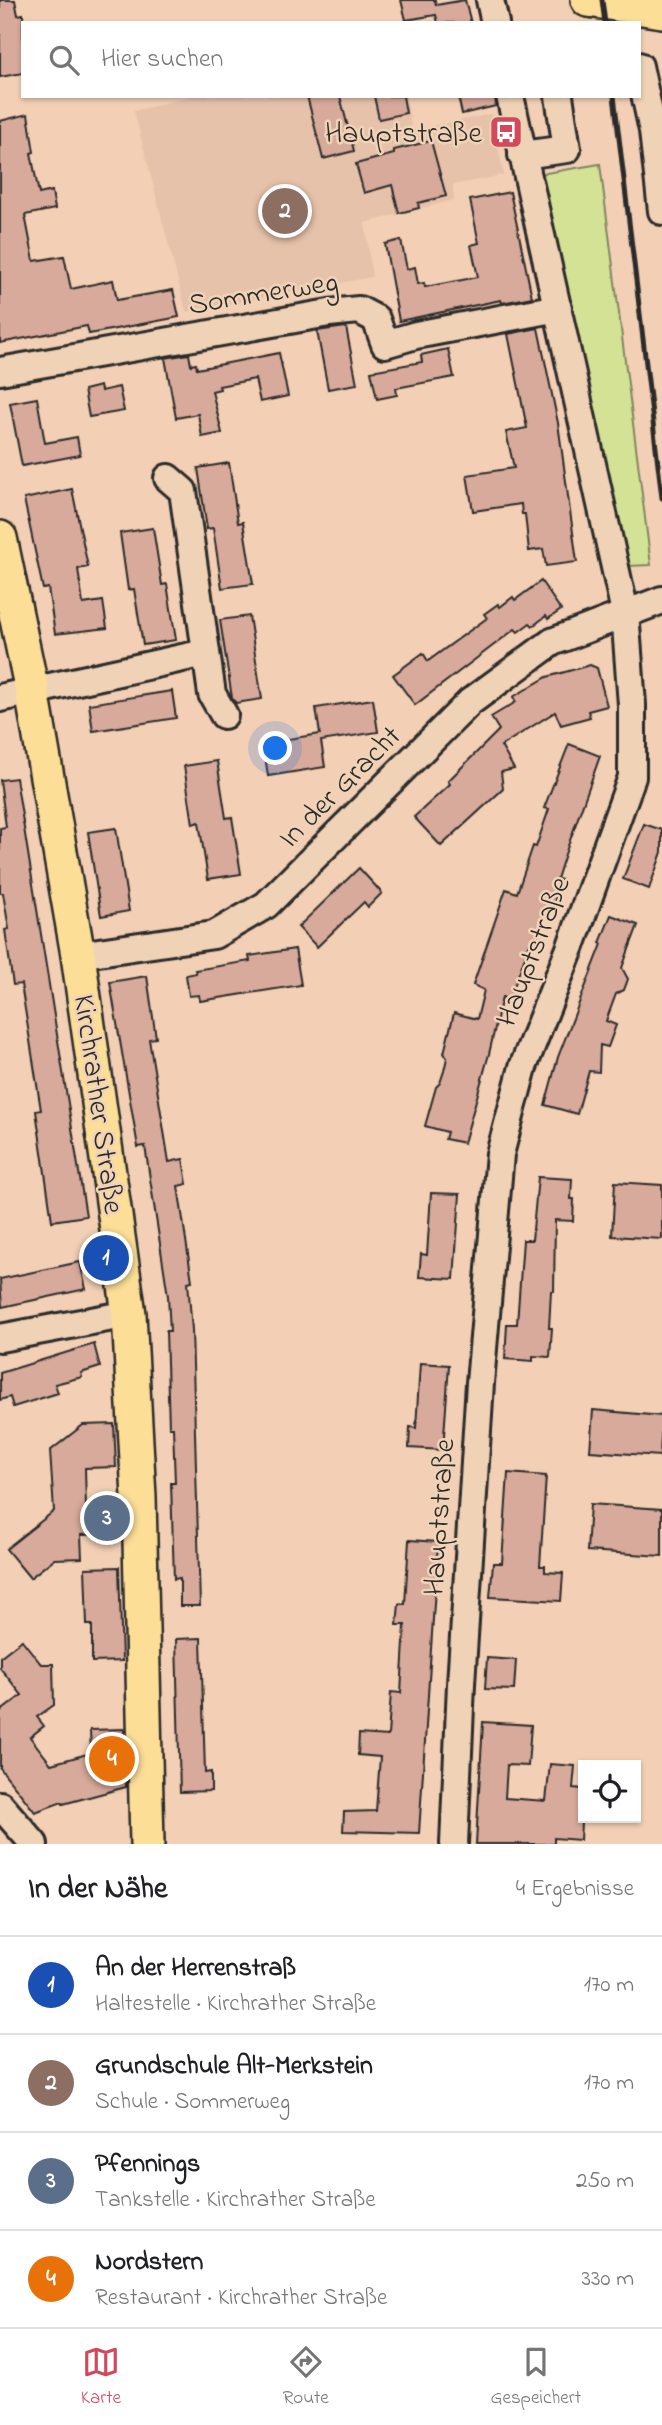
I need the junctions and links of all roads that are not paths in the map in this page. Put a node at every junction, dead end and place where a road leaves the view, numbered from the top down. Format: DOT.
graph roads {
  1 [pos="490,0"];
  2 [pos="588,0"];
  3 [pos="662,12"];
  4 [pos="629,14"];
  5 [pos="495,21"];
  6 [pos="641,75"];
  7 [pos="510,98"];
  8 [pos="558,98"];
  9 [pos="522,155"];
  10 [pos="662,211"];
  11 [pos="558,308"];
  12 [pos="0,371"];
  13 [pos="168,478"];
  14 [pos="0,538"];
  15 [pos="662,600"];
  16 [pos="625,612"];
  17 [pos="205,653"];
  18 [pos="16,695"];
  19 [pos="224,715"];
  20 [pos="78,954"];
  21 [pos="129,1314"];
  22 [pos="0,1338"];
  23 [pos="0,1805"];
  24 [pos="30,1843"];
  25 [pos="147,1844"];
  26 [pos="454,1844"];
  1 -- 5 [label="street"];
  2 -- 4 [label="main road"];
  3 -- 4 [label="main road"];
  6 -- 10 [label="street"];
  7 -- 9 [label="street, Hauptstraße"];
  8 -- 9 [label="street"];
  9 -- 11 [label="street, Hauptstraße"];
  11 -- 12 [label="street, Sommerweg"];
  11 -- 16 [label="street, Hauptstraße"];
  13 -- 17 [label="street"];
  14 -- 18 [label="main road, Kirchrather Straße"];
  15 -- 16 [label="street, In der Gracht"];
  16 -- 20 [label="street, In der Gracht"];
  16 -- 26 [label="street, Hauptstraße"];
  17 -- 18 [label="street"];
  17 -- 19 [label="street"];
  18 -- 20 [label="main road, Kirchrather Straße"];
  20 -- 21 [label="main road, Kirchrather Straße"];
  21 -- 22 [label="street"];
  21 -- 25 [label="main road, Kirchrather Straße"];
  23 -- 24 [label="street"];
}
